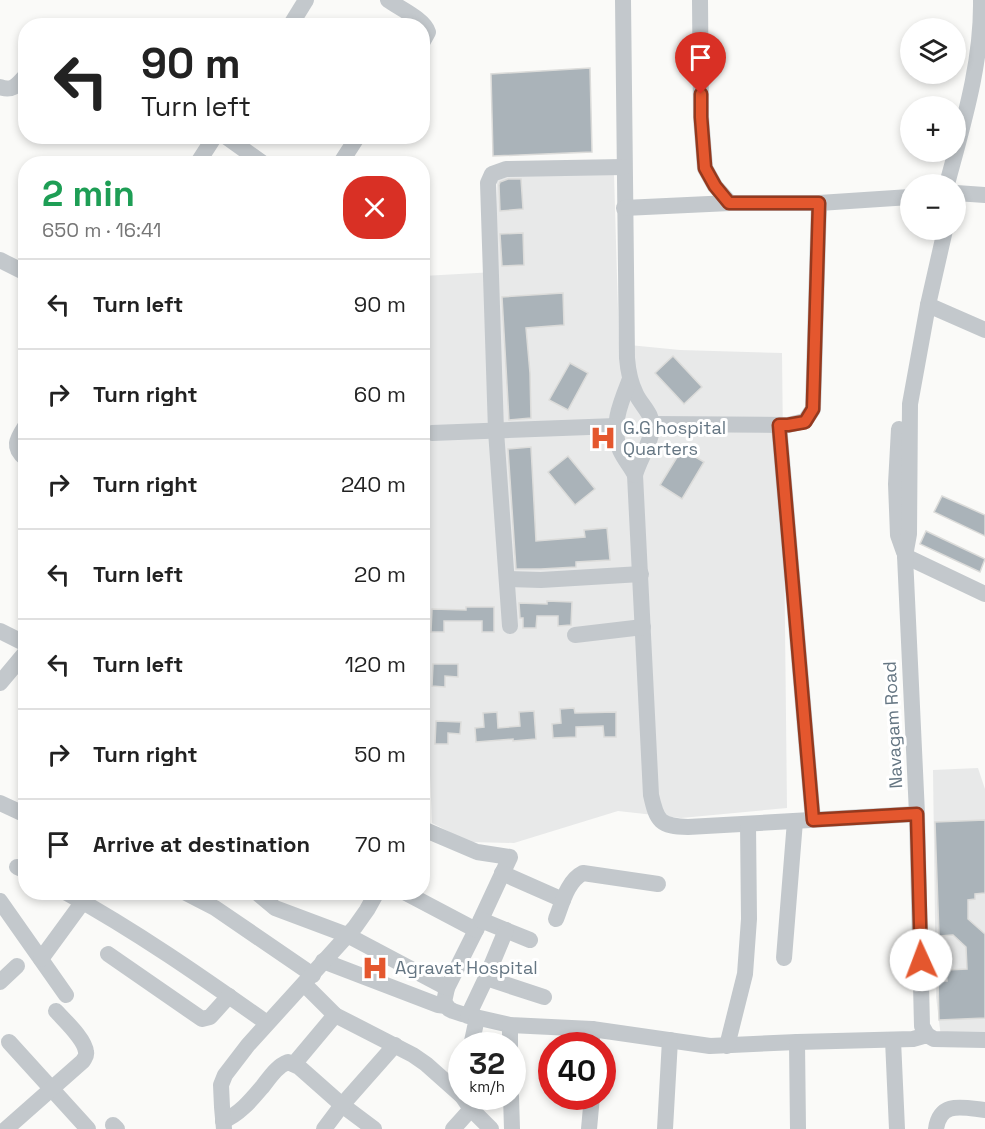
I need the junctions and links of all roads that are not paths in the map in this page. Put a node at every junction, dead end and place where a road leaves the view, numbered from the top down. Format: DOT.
graph roads {
  1 [pos="306,0"];
  2 [pos="388,0"];
  3 [pos="623,0"];
  4 [pos="700,0"];
  5 [pos="981,0"];
  6 [pos="296,18"];
  7 [pos="415,18"];
  8 [pos="985,71"];
  9 [pos="18,84"];
  10 [pos="0,87"];
  11 [pos="236,144"];
  12 [pos="253,156"];
  13 [pos="624,167"];
  14 [pos="950,174"];
  15 [pos="959,174"];
  16 [pos="966,194"];
  17 [pos="985,195"];
  18 [pos="900,198"];
  19 [pos="729,203"];
  20 [pos="819,203"];
  21 [pos="624,208"];
  22 [pos="935,240"];
  23 [pos="943,240"];
  24 [pos="0,260"];
  25 [pos="18,269"];
  26 [pos="928,305"];
  27 [pos="985,330"];
  28 [pos="630,379"];
  29 [pos="652,424"];
  30 [pos="779,425"];
  31 [pos="616,426"];
  32 [pos="496,431"];
  33 [pos="432,433"];
  34 [pos="635,476"];
  35 [pos="905,556"];
  36 [pos="641,574"];
  37 [pos="507,579"];
  38 [pos="985,594"];
  39 [pos="510,626"];
  40 [pos="644,627"];
  41 [pos="0,631"];
  42 [pos="575,635"];
  43 [pos="18,640"];
  44 [pos="18,662"];
  45 [pos="0,683"];
  46 [pos="0,803"];
  47 [pos="18,811"];
  48 [pos="917,814"];
  49 [pos="813,820"];
  50 [pos="795,821"];
  51 [pos="748,824"];
  52 [pos="430,832"];
  53 [pos="502,873"];
  54 [pos="658,884"];
  55 [pos="85,900"];
  56 [pos="90,900"];
  57 [pos="200,900"];
  58 [pos="266,900"];
  59 [pos="373,900"];
  60 [pos="422,900"];
  61 [pos="563,900"];
  62 [pos="2,908"];
  63 [pos="556,919"];
  64 [pos="479,925"];
  65 [pos="506,930"];
  66 [pos="347,935"];
  67 [pos="530,940"];
  68 [pos="108,954"];
  69 [pos="784,958"];
  70 [pos="41,959"];
  71 [pos="323,961"];
  72 [pos="17,966"];
  73 [pos="486,978"];
  74 [pos="308,980"];
  75 [pos="0,982"];
  76 [pos="447,988"];
  77 [pos="66,995"];
  78 [pos="229,996"];
  79 [pos="544,998"];
  80 [pos="446,1006"];
  81 [pos="56,1011"];
  82 [pos="335,1015"];
  83 [pos="472,1017"];
  84 [pos="267,1023"];
  85 [pos="510,1025"];
  86 [pos="471,1032"];
  87 [pos="510,1032"];
  88 [pos="558,1032"];
  89 [pos="927,1035"];
  90 [pos="616,1038"];
  91 [pos="670,1040"];
  92 [pos="893,1040"];
  93 [pos="985,1040"];
  94 [pos="797,1042"];
  95 [pos="394,1045"];
  96 [pos="4,1046"];
  97 [pos="727,1046"];
  98 [pos="294,1064"];
  99 [pos="448,1083"];
  100 [pos="52,1089"];
  101 [pos="342,1105"];
  102 [pos="460,1110"];
  103 [pos="475,1110"];
  104 [pos="511,1110"];
  105 [pos="591,1110"];
  106 [pos="985,1110"];
  107 [pos="224,1125"];
  108 [pos="6,1129"];
  109 [pos="88,1129"];
  110 [pos="324,1129"];
  111 [pos="374,1129"];
  112 [pos="453,1129"];
  113 [pos="491,1129"];
  114 [pos="512,1129"];
  115 [pos="590,1129"];
  116 [pos="665,1129"];
  117 [pos="798,1129"];
  118 [pos="897,1129"];
  119 [pos="936,1129"];
  1 -- 6 [label="street"];
  2 -- 7 [label="street"];
  3 -- 13 [label="street"];
  4 -- 19 [label="street"];
  5 -- 14 [label="street"];
  8 -- 15 [label="street"];
  9 -- 10 [label="street"];
  11 -- 12 [label="street"];
  13 -- 21 [label="street"];
  13 -- 32 [label="street"];
  16 -- 17 [label="street"];
  18 -- 20 [label="street"];
  19 -- 20 [label="street"];
  19 -- 21 [label="street"];
  20 -- 30 [label="street"];
  21 -- 28 [label="street"];
  22 -- 35 [label="street, Navagam Road"];
  23 -- 26 [label="street, Navagam Road"];
  24 -- 25 [label="street"];
  26 -- 27 [label="street"];
  26 -- 35 [label="street, Navagam Road"];
  28 -- 29 [label="street"];
  28 -- 31 [label="street"];
  29 -- 30 [label="street"];
  29 -- 34 [label="street"];
  30 -- 49 [label="street"];
  31 -- 32 [label="street"];
  31 -- 34 [label="street"];
  32 -- 33 [label="street"];
  32 -- 37 [label="street"];
  34 -- 36 [label="street"];
  35 -- 38 [label="street"];
  35 -- 48 [label="street, Navagam Road"];
  36 -- 37 [label="street"];
  36 -- 40 [label="street"];
  37 -- 39 [label="street"];
  40 -- 42 [label="street"];
  40 -- 51 [label="street"];
  41 -- 43 [label="street"];
  44 -- 45 [label="street"];
  46 -- 47 [label="street"];
  48 -- 49 [label="street"];
  48 -- 89 [label="street, Navagam Road"];
  49 -- 50 [label="street"];
  50 -- 51 [label="street"];
  50 -- 69 [label="street"];
  51 -- 97 [label="street"];
  52 -- 53 [label="street"];
  53 -- 61 [label="street"];
  53 -- 64 [label="street"];
  54 -- 61 [label="street"];
  55 -- 70 [label="street"];
  56 -- 78 [label="street"];
  57 -- 74 [label="street"];
  58 -- 66 [label="street"];
  59 -- 66 [label="street"];
  60 -- 64 [label="street"];
  61 -- 63 [label="street"];
  62 -- 70 [label="street"];
  64 -- 65 [label="street"];
  64 -- 76 [label="street"];
  65 -- 67 [label="street"];
  65 -- 73 [label="street"];
  66 -- 71 [label="street"];
  66 -- 76 [label="street"];
  68 -- 78 [label="street"];
  70 -- 77 [label="street"];
  71 -- 74 [label="street"];
  71 -- 80 [label="street"];
  72 -- 75 [label="street"];
  73 -- 79 [label="street"];
  73 -- 83 [label="street"];
  74 -- 82 [label="street"];
  74 -- 84 [label="street"];
  76 -- 80 [label="street"];
  78 -- 84 [label="street"];
  80 -- 83 [label="street"];
  81 -- 100 [label="street"];
  82 -- 95 [label="street"];
  82 -- 98 [label="street"];
  83 -- 85 [label="street"];
  83 -- 86 [label="street"];
  84 -- 107 [label="street"];
  85 -- 87 [label="street"];
  85 -- 88 [label="street"];
  89 -- 92 [label="street"];
  89 -- 93 [label="street"];
  90 -- 91 [label="street"];
  91 -- 97 [label="street"];
  91 -- 116 [label="street"];
  92 -- 94 [label="street"];
  92 -- 118 [label="street"];
  94 -- 97 [label="street"];
  94 -- 117 [label="street"];
  95 -- 99 [label="street"];
  95 -- 101 [label="street"];
  96 -- 100 [label="street"];
  98 -- 101 [label="street"];
  98 -- 107 [label="street"];
  100 -- 108 [label="street"];
  100 -- 109 [label="street"];
  101 -- 110 [label="street"];
  101 -- 111 [label="street"];
  102 -- 112 [label="street"];
  103 -- 113 [label="street"];
  104 -- 114 [label="street"];
  105 -- 115 [label="street"];
  106 -- 119 [label="street"];
}
